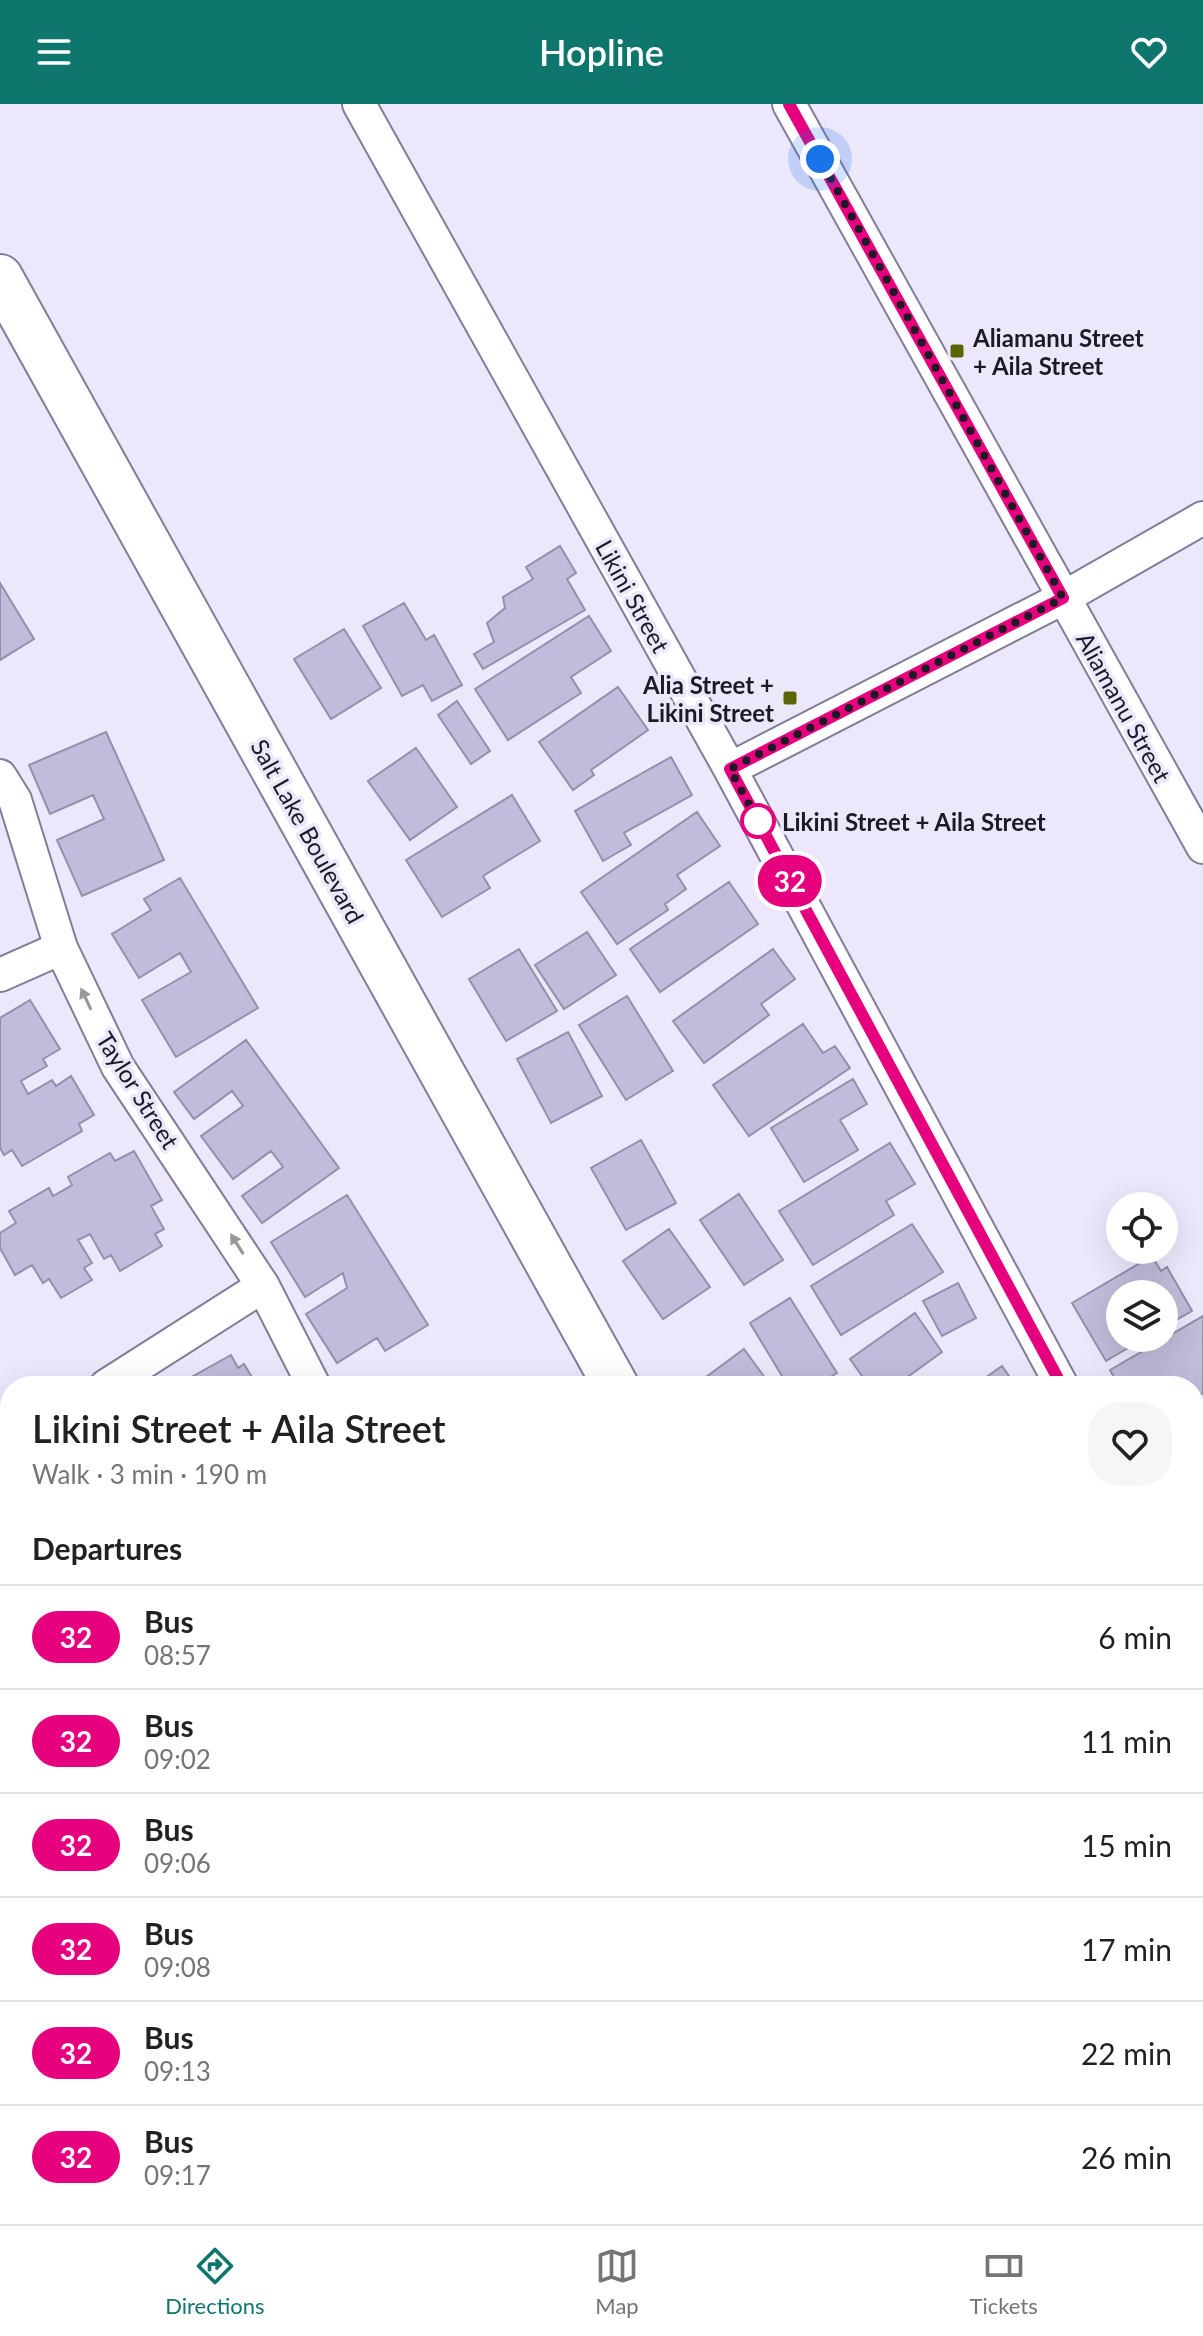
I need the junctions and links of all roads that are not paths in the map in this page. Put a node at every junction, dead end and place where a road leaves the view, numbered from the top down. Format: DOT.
graph roads {
  1 [pos="359,104"];
  2 [pos="789,104"];
  3 [pos="0,277"];
  4 [pos="1203,518"];
  5 [pos="1063,598"];
  6 [pos="730,769"];
  7 [pos="0,776"];
  8 [pos="1203,847"];
  9 [pos="61,948"];
  10 [pos="0,975"];
  11 [pos="263,1286"];
  12 [pos="122,1376"];
  13 [pos="309,1376"];
  14 [pos="610,1376"];
  15 [pos="1057,1376"];
  1 -- 6 [label="street, Likini Street"];
  2 -- 5 [label="street, Aliamanu Street"];
  3 -- 14 [label="main road, Salt Lake Boulevard"];
  4 -- 5 [label="street"];
  5 -- 6 [label="street"];
  5 -- 8 [label="street, Aliamanu Street"];
  6 -- 15 [label="street, Likini Street"];
  7 -- 9 [label="street, Taylor Street"];
  9 -- 10 [label="street"];
  11 -- 9 [label="street, Taylor Street, one-way"];
  11 -- 12 [label="street"];
  11 -- 13 [label="street, Taylor Street"];
}
